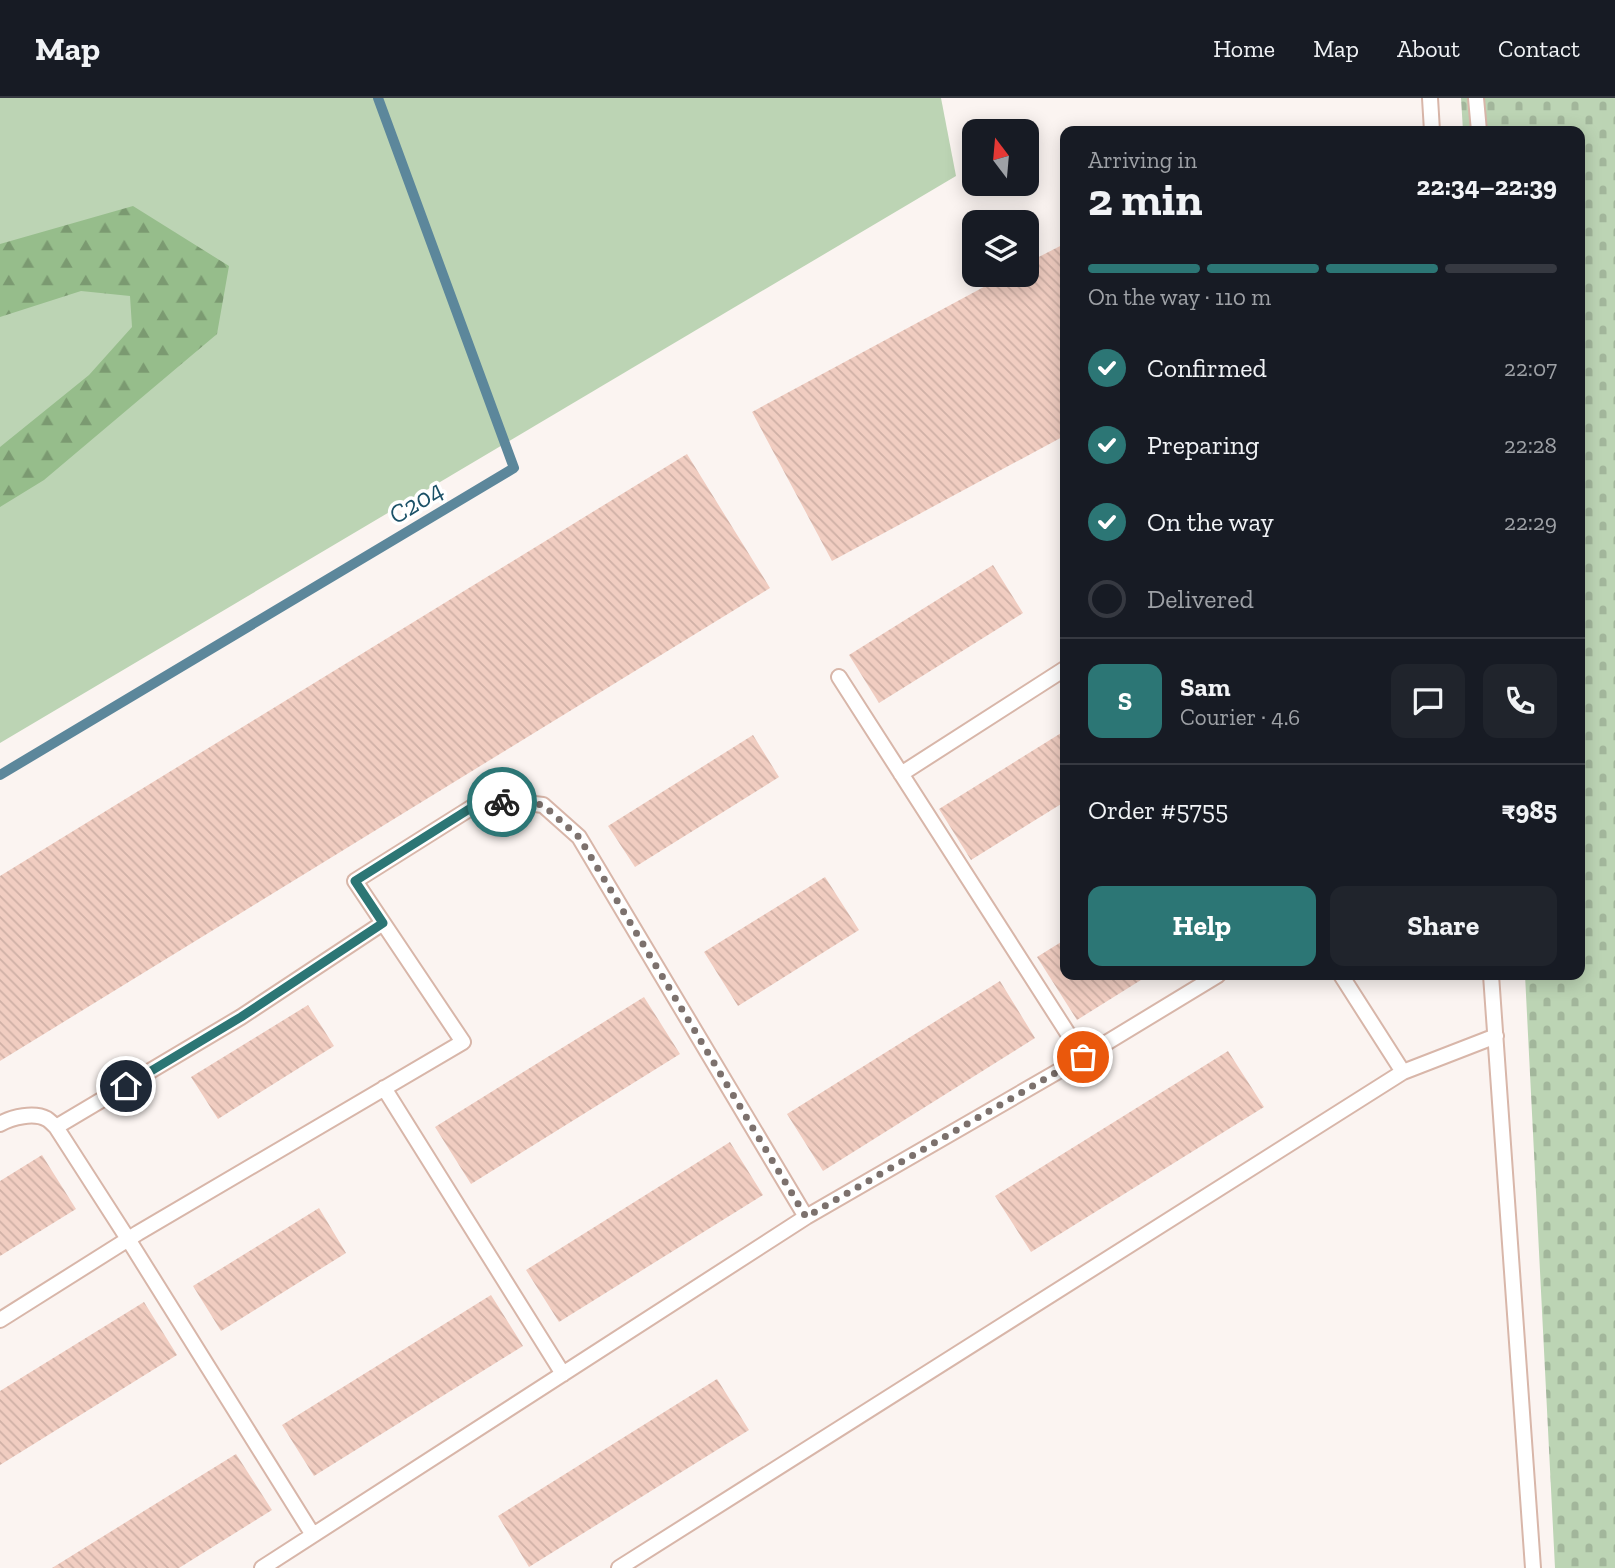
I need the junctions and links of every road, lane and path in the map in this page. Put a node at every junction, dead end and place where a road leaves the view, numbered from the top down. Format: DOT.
graph roads {
  1 [pos="1430,98"];
  2 [pos="1476,98"];
  3 [pos="1432,126"];
  4 [pos="1479,126"];
  5 [pos="1060,672"];
  6 [pos="839,677"];
  7 [pos="901,774"];
  8 [pos="383,923"];
  9 [pos="1210,980"];
  10 [pos="1344,980"];
  11 [pos="1491,980"];
  12 [pos="1496,1036"];
  13 [pos="1083,1057"];
  14 [pos="1403,1072"];
  15 [pos="384,1088"];
  16 [pos="0,1124"];
  17 [pos="56,1127"];
  18 [pos="806,1217"];
  19 [pos="128,1239"];
  20 [pos="0,1321"];
  21 [pos="563,1374"];
  22 [pos="313,1535"];
  23 [pos="261,1568"];
  24 [pos="619,1568"];
  25 [pos="1533,1568"];
  1 -- 3 [label="lane"];
  2 -- 4 [label="lane"];
  5 -- 7 [label="lane"];
  6 -- 7 [label="lane"];
  7 -- 13 [label="lane"];
  8 -- 15 [label="lane"];
  8 -- 17 [label="lane"];
  8 -- 18 [label="lane"];
  9 -- 13 [label="lane"];
  10 -- 14 [label="lane"];
  11 -- 12 [label="lane"];
  12 -- 14 [label="lane"];
  12 -- 25 [label="lane"];
  13 -- 18 [label="lane"];
  14 -- 24 [label="lane"];
  15 -- 19 [label="lane"];
  15 -- 21 [label="lane"];
  16 -- 17 [label="lane"];
  17 -- 19 [label="lane"];
  18 -- 21 [label="lane"];
  19 -- 20 [label="lane"];
  19 -- 22 [label="lane"];
  21 -- 22 [label="lane"];
  22 -- 23 [label="lane"];
}
